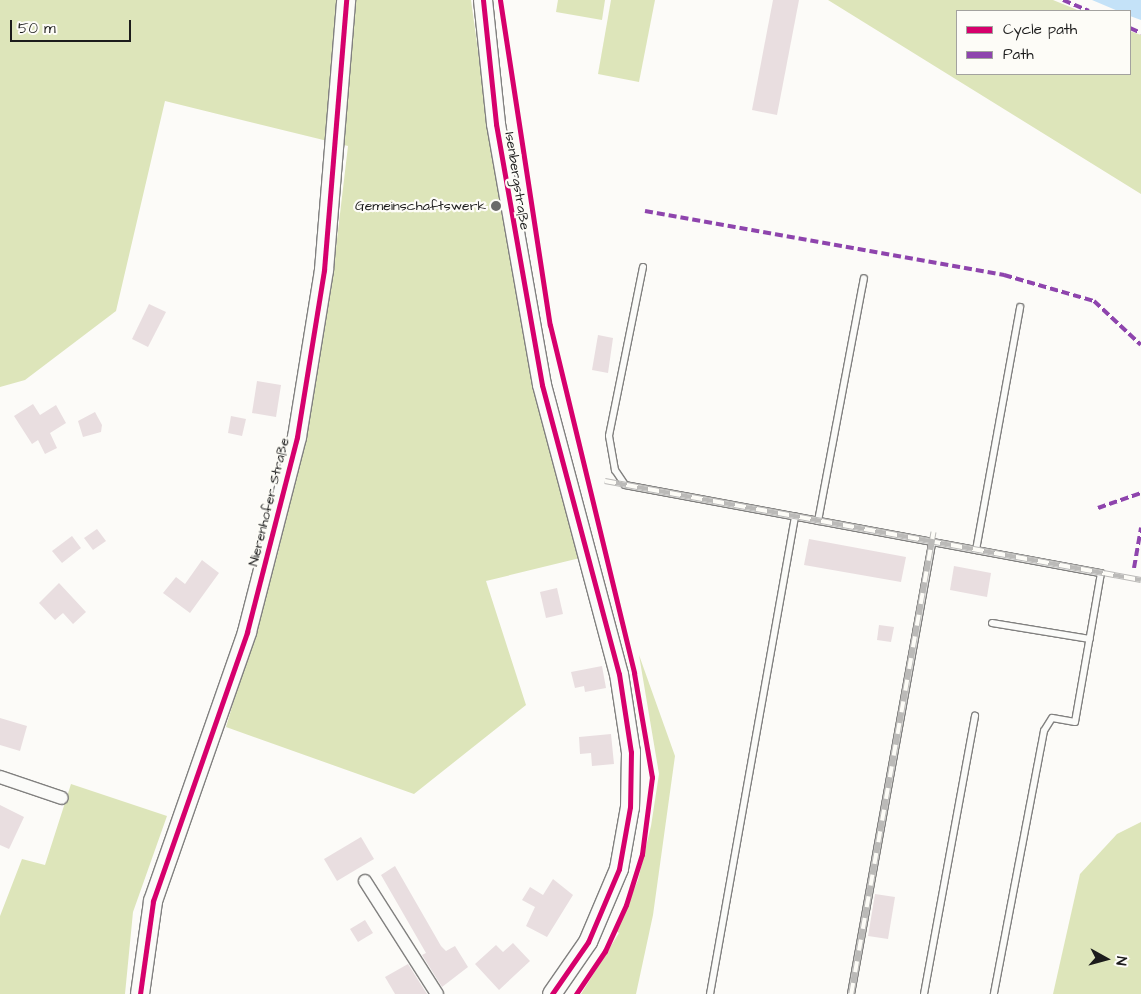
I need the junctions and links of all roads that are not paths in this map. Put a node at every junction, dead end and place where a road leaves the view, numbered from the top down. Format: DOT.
graph roads {
  1 [pos="346,0"];
  2 [pos="483,0"];
  3 [pos="643,266"];
  4 [pos="864,278"];
  5 [pos="1020,307"];
  6 [pos="795,516"];
  7 [pos="818,521"];
  8 [pos="932,542"];
  9 [pos="976,550"];
  10 [pos="992,623"];
  11 [pos="1090,640"];
  12 [pos="975,716"];
  13 [pos="0,777"];
  14 [pos="62,798"];
  15 [pos="365,882"];
  16 [pos="140,994"];
  17 [pos="437,994"];
  18 [pos="552,994"];
  19 [pos="710,994"];
  20 [pos="852,994"];
  21 [pos="924,994"];
  22 [pos="994,994"];
  1 -- 16 [label="main road, Nierenhofer Straße"];
  2 -- 18 [label="main road, Isenbergstraße"];
  3 -- 6 [label="lane"];
  4 -- 7 [label="lane"];
  5 -- 9 [label="lane"];
  6 -- 7 [label="lane"];
  6 -- 19 [label="lane"];
  7 -- 8 [label="lane"];
  8 -- 9 [label="lane"];
  8 -- 20 [label="lane"];
  9 -- 11 [label="lane"];
  10 -- 11 [label="lane"];
  11 -- 22 [label="lane"];
  12 -- 21 [label="lane"];
  13 -- 14 [label="street"];
  15 -- 17 [label="street"];
}
